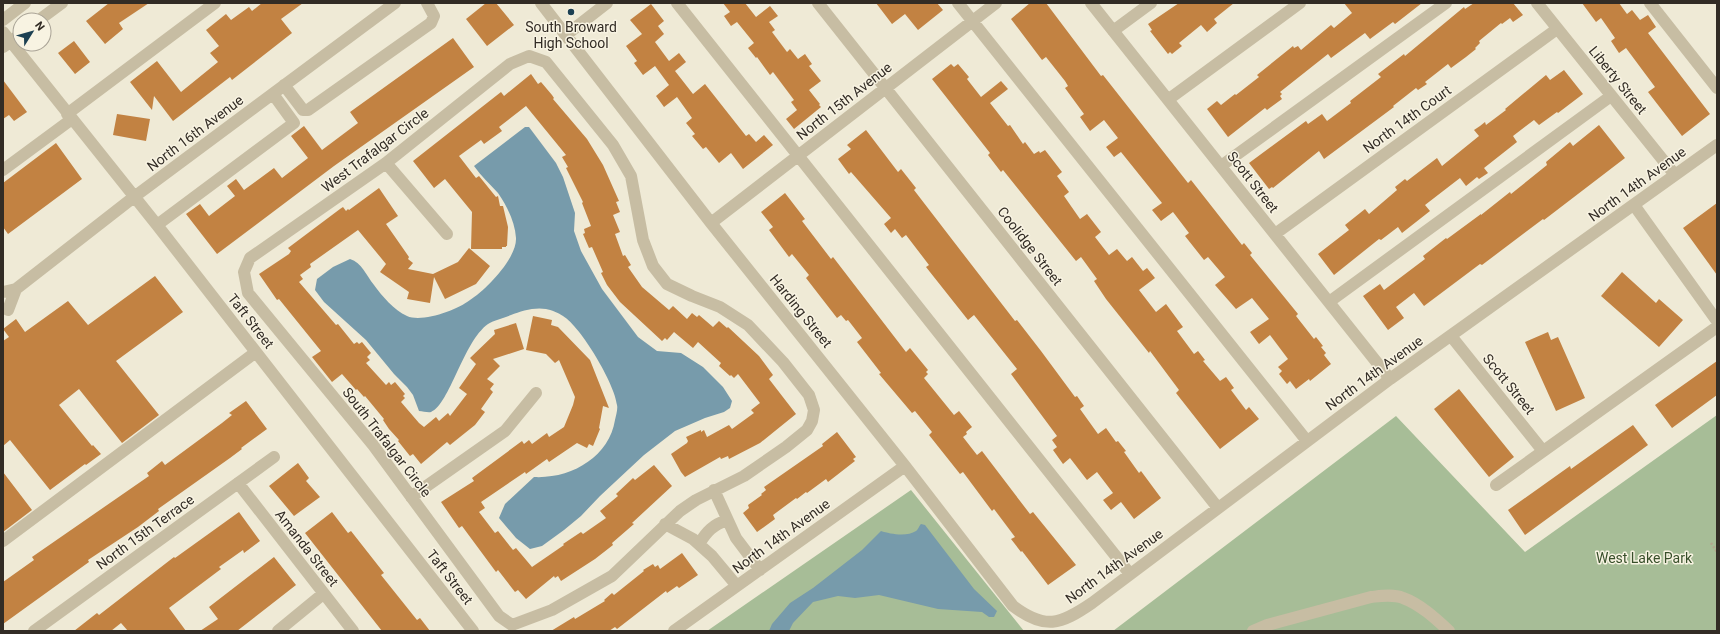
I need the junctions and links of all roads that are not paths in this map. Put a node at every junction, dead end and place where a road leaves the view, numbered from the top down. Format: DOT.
graph roads {
  1 [pos="26,3"];
  2 [pos="62,3"];
  3 [pos="215,3"];
  4 [pos="395,3"];
  5 [pos="427,3"];
  6 [pos="541,3"];
  7 [pos="607,3"];
  8 [pos="677,3"];
  9 [pos="818,3"];
  10 [pos="958,3"];
  11 [pos="996,3"];
  12 [pos="1091,3"];
  13 [pos="1151,3"];
  14 [pos="1300,3"];
  15 [pos="1446,3"];
  16 [pos="1537,3"];
  17 [pos="1650,3"];
  18 [pos="50,12"];
  19 [pos="3,20"];
  20 [pos="972,21"];
  21 [pos="1557,29"];
  22 [pos="1113,30"];
  23 [pos="566,35"];
  24 [pos="9,39"];
  25 [pos="284,85"];
  26 [pos="886,88"];
  27 [pos="1717,88"];
  28 [pos="273,94"];
  29 [pos="1611,96"];
  30 [pos="1168,99"];
  31 [pos="70,117"];
  32 [pos="1717,145"];
  33 [pos="798,156"];
  34 [pos="386,163"];
  35 [pos="1221,166"];
  36 [pos="3,170"];
  37 [pos="1675,175"];
  38 [pos="134,197"];
  39 [pos="1634,205"];
  40 [pos="711,223"];
  41 [pos="157,225"];
  42 [pos="447,234"];
  43 [pos="1275,234"];
  44 [pos="244,272"];
  45 [pos="16,289"];
  46 [pos="3,292"];
  47 [pos="1329,302"];
  48 [pos="8,310"];
  49 [pos="1717,321"];
  50 [pos="1717,327"];
  51 [pos="1451,336"];
  52 [pos="256,352"];
  53 [pos="1390,379"];
  54 [pos="536,393"];
  55 [pos="1306,441"];
  56 [pos="1543,451"];
  57 [pos="274,457"];
  58 [pos="905,466"];
  59 [pos="238,483"];
  60 [pos="1496,485"];
  61 [pos="714,490"];
  62 [pos="411,497"];
  63 [pos="1218,508"];
  64 [pos="727,520"];
  65 [pos="665,524"];
  66 [pos="3,540"];
  67 [pos="699,544"];
  68 [pos="760,570"];
  69 [pos="1130,574"];
  70 [pos="737,586"];
  71 [pos="323,594"];
  72 [pos="1049,622"];
  73 [pos="34,631"];
  74 [pos="278,631"];
  75 [pos="353,631"];
  76 [pos="473,631"];
  77 [pos="674,631"];
  78 [pos="1253,631"];
  79 [pos="1449,631"];
  1 -- 19 [label="street"];
  2 -- 18 [label="street"];
  3 -- 31 [label="street"];
  4 -- 25 [label="street, North 16th Avenue"];
  5 -- 25 [label="street"];
  6 -- 23 [label="street, Harding Street"];
  7 -- 23 [label="street"];
  8 -- 33 [label="street"];
  9 -- 26 [label="street, Coolidge Street"];
  10 -- 20 [label="street"];
  11 -- 20 [label="street, North 15th Avenue"];
  12 -- 22 [label="street, Scott Street"];
  13 -- 22 [label="street"];
  14 -- 30 [label="street"];
  15 -- 35 [label="street"];
  16 -- 21 [label="street, Liberty Street"];
  17 -- 27 [label="street"];
  20 -- 26 [label="street, North 15th Avenue"];
  20 -- 55 [label="street"];
  21 -- 29 [label="street, Liberty Street"];
  21 -- 43 [label="street, North 14th Court"];
  22 -- 30 [label="street, Scott Street"];
  23 -- 40 [label="street, Harding Street"];
  24 -- 31 [label="street, Taft Street"];
  25 -- 28 [label="street, North 16th Avenue"];
  26 -- 33 [label="street, North 15th Avenue"];
  26 -- 63 [label="street, Coolidge Street"];
  28 -- 38 [label="street, North 16th Avenue"];
  28 -- 41 [label="street"];
  29 -- 37 [label="street, Liberty Street"];
  29 -- 47 [label="street"];
  30 -- 35 [label="street, Scott Street"];
  31 -- 36 [label="street"];
  31 -- 38 [label="street, Taft Street"];
  32 -- 37 [label="street, North 14th Avenue"];
  33 -- 40 [label="street, North 15th Avenue"];
  33 -- 69 [label="street"];
  34 -- 42 [label="street"];
  34 -- 44 [label="street, West Trafalgar Circle"];
  34 -- 61 [label="street, West Trafalgar Circle"];
  35 -- 43 [label="street, Scott Street"];
  37 -- 39 [label="street, North 14th Avenue"];
  38 -- 41 [label="street, Taft Street"];
  38 -- 45 [label="street, North 16th Avenue"];
  39 -- 49 [label="street"];
  39 -- 51 [label="street, North 14th Avenue"];
  40 -- 58 [label="street, Harding Street"];
  41 -- 52 [label="street, Taft Street"];
  43 -- 47 [label="street, Scott Street"];
  44 -- 62 [label="street, South Trafalgar Circle"];
  45 -- 46 [label="street"];
  45 -- 48 [label="street"];
  47 -- 53 [label="street, Scott Street"];
  50 -- 56 [label="street"];
  51 -- 53 [label="street, North 14th Avenue"];
  51 -- 56 [label="street, Scott Street"];
  52 -- 66 [label="street"];
  52 -- 76 [label="street, Taft Street"];
  53 -- 55 [label="street, North 14th Avenue"];
  54 -- 62 [label="street"];
  55 -- 63 [label="street, North 14th Avenue"];
  56 -- 60 [label="street"];
  57 -- 59 [label="street, North 15th Terrace"];
  58 -- 68 [label="street, North 14th Avenue"];
  58 -- 72 [label="street, Harding Street"];
  59 -- 71 [label="street, Amanda Street"];
  59 -- 73 [label="street, North 15th Terrace"];
  61 -- 64 [label="street"];
  61 -- 65 [label="street"];
  62 -- 65 [label="street, South Trafalgar Circle"];
  63 -- 69 [label="street, North 14th Avenue"];
  64 -- 67 [label="street"];
  64 -- 68 [label="street"];
  65 -- 67 [label="street"];
  67 -- 70 [label="street"];
  68 -- 70 [label="street, North 14th Avenue"];
  69 -- 72 [label="street, North 14th Avenue"];
  70 -- 77 [label="street, North 14th Avenue"];
  71 -- 74 [label="street"];
  71 -- 75 [label="street, Amanda Street"];
  78 -- 79 [label="street"];
}
